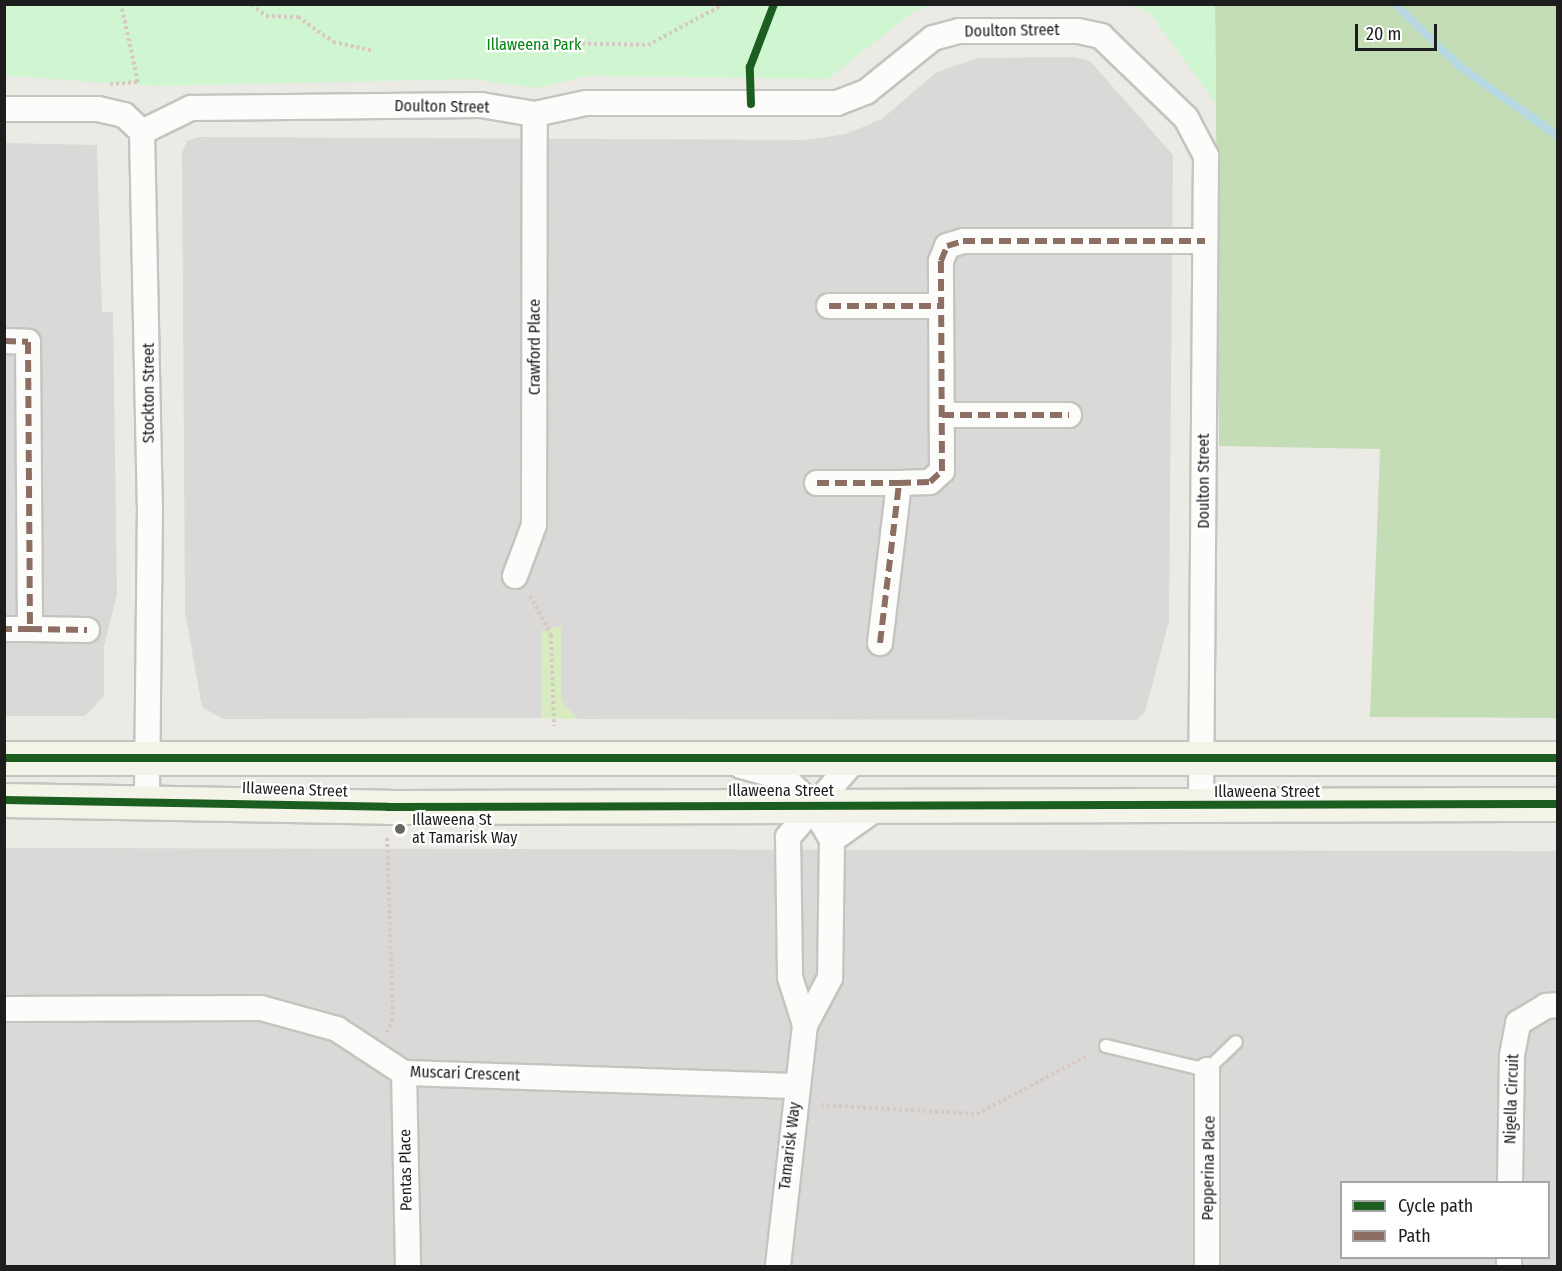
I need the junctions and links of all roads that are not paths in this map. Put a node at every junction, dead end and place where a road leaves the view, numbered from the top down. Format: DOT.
graph roads {
  1 [pos="4,109"];
  2 [pos="535,114"];
  3 [pos="142,132"];
  4 [pos="1205,241"];
  5 [pos="830,306"];
  6 [pos="941,306"];
  7 [pos="4,341"];
  8 [pos="942,415"];
  9 [pos="1069,415"];
  10 [pos="817,483"];
  11 [pos="899,483"];
  12 [pos="515,576"];
  13 [pos="4,629"];
  14 [pos="30,629"];
  15 [pos="87,630"];
  16 [pos="880,643"];
  17 [pos="858,756"];
  18 [pos="1203,756"];
  19 [pos="704,757"];
  20 [pos="4,758"];
  21 [pos="1557,758"];
  22 [pos="150,759"];
  23 [pos="4,800"];
  24 [pos="147,800"];
  25 [pos="750,804"];
  26 [pos="812,804"];
  27 [pos="1557,804"];
  28 [pos="881,805"];
  29 [pos="1201,806"];
  30 [pos="788,840"];
  31 [pos="832,840"];
  32 [pos="1557,1005"];
  33 [pos="4,1009"];
  34 [pos="805,1025"];
  35 [pos="1236,1042"];
  36 [pos="1106,1046"];
  37 [pos="1207,1070"];
  38 [pos="404,1073"];
  39 [pos="797,1086"];
  40 [pos="1510,1181"];
  41 [pos="408,1266"];
  42 [pos="778,1266"];
  43 [pos="1206,1266"];
  1 -- 3 [label="street"];
  2 -- 3 [label="street, Doulton Street"];
  2 -- 4 [label="street, Doulton Street"];
  2 -- 12 [label="street, Crawford Place"];
  3 -- 22 [label="street, Stockton Street"];
  4 -- 6 [label="street"];
  4 -- 18 [label="street, Doulton Street"];
  5 -- 6 [label="street"];
  6 -- 8 [label="street"];
  7 -- 14 [label="street"];
  8 -- 9 [label="street"];
  8 -- 11 [label="street"];
  10 -- 11 [label="street"];
  11 -- 16 [label="street"];
  13 -- 14 [label="street"];
  14 -- 15 [label="street"];
  17 -- 18 [label="main road, Illaweena Street"];
  17 -- 19 [label="main road, Illaweena Street"];
  17 -- 26 [label="street"];
  18 -- 21 [label="main road, Illaweena Street"];
  18 -- 29 [label="street, Doulton Street"];
  19 -- 22 [label="main road, Illaweena Street"];
  19 -- 26 [label="street, Tamarisk Way"];
  20 -- 22 [label="main road, Illaweena Street"];
  22 -- 24 [label="street, Stockton Street"];
  23 -- 24 [label="main road, Illaweena Street"];
  24 -- 25 [label="main road, Illaweena Street"];
  25 -- 26 [label="main road, Illaweena Street"];
  25 -- 30 [label="street"];
  26 -- 28 [label="main road, Illaweena Street"];
  26 -- 30 [label="street"];
  26 -- 31 [label="street, Tamarisk Way"];
  27 -- 29 [label="main road, Illaweena Street"];
  28 -- 29 [label="main road, Illaweena Street"];
  28 -- 31 [label="street"];
  30 -- 34 [label="street, Tamarisk Way"];
  31 -- 34 [label="street, Tamarisk Way"];
  32 -- 40 [label="street, Nigella Circuit"];
  33 -- 38 [label="street, Muscari Crescent"];
  34 -- 39 [label="street, Tamarisk Way"];
  35 -- 37 [label="lane"];
  36 -- 37 [label="lane"];
  37 -- 43 [label="street, Pepperina Place"];
  38 -- 39 [label="street, Muscari Crescent"];
  38 -- 41 [label="street, Pentas Place"];
  39 -- 42 [label="street, Tamarisk Way"];
}
